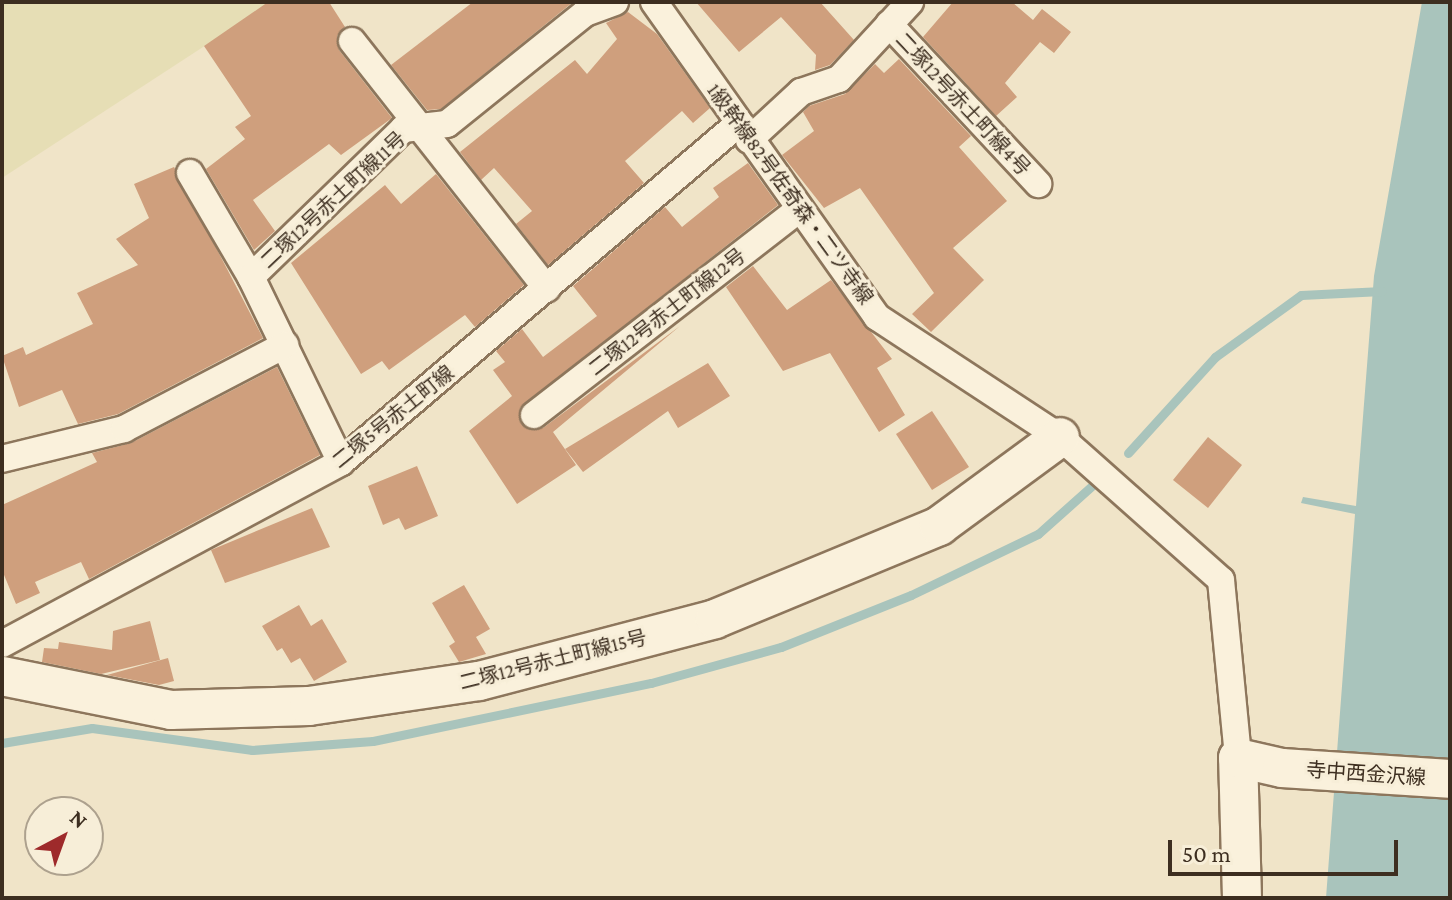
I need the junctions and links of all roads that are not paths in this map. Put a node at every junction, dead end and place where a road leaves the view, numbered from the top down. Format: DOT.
graph roads {
  1 [pos="615,2"];
  2 [pos="654,2"];
  3 [pos="910,2"];
  4 [pos="889,24"];
  5 [pos="352,41"];
  6 [pos="423,130"];
  7 [pos="744,132"];
  8 [pos="190,173"];
  9 [pos="1038,184"];
  10 [pos="800,209"];
  11 [pos="251,277"];
  12 [pos="547,289"];
  13 [pos="285,345"];
  14 [pos="534,415"];
  15 [pos="1060,437"];
  16 [pos="2,459"];
  17 [pos="341,462"];
  18 [pos="2,644"];
  19 [pos="2,676"];
  20 [pos="1238,758"];
  21 [pos="1450,779"];
  22 [pos="1242,898"];
  1 -- 6 [label="street, 二塚12号赤土町線11号"];
  2 -- 7 [label="street, 1級幹線82号佐奇森・二ツ寺線"];
  3 -- 4 [label="street, 二塚5号赤土町線"];
  4 -- 7 [label="street, 二塚5号赤土町線"];
  4 -- 9 [label="street, 二塚12号赤土町線4号"];
  5 -- 6 [label="street"];
  6 -- 11 [label="street, 二塚12号赤土町線11号"];
  6 -- 12 [label="street"];
  7 -- 10 [label="street, 1級幹線82号佐奇森・二ツ寺線"];
  7 -- 12 [label="street, 二塚5号赤土町線"];
  8 -- 11 [label="street"];
  10 -- 14 [label="street, 二塚12号赤土町線12号"];
  10 -- 15 [label="street, 1級幹線82号佐奇森・二ツ寺線"];
  11 -- 13 [label="street"];
  12 -- 17 [label="street, 二塚5号赤土町線"];
  13 -- 16 [label="street"];
  13 -- 17 [label="street"];
  15 -- 19 [label="street, 二塚12号赤土町線15号"];
  15 -- 20 [label="street, 1級幹線82号佐奇森・二ツ寺線"];
  17 -- 18 [label="street, 二塚5号赤土町線"];
  20 -- 21 [label="street, 寺中西金沢線"];
  20 -- 22 [label="street"];
}
